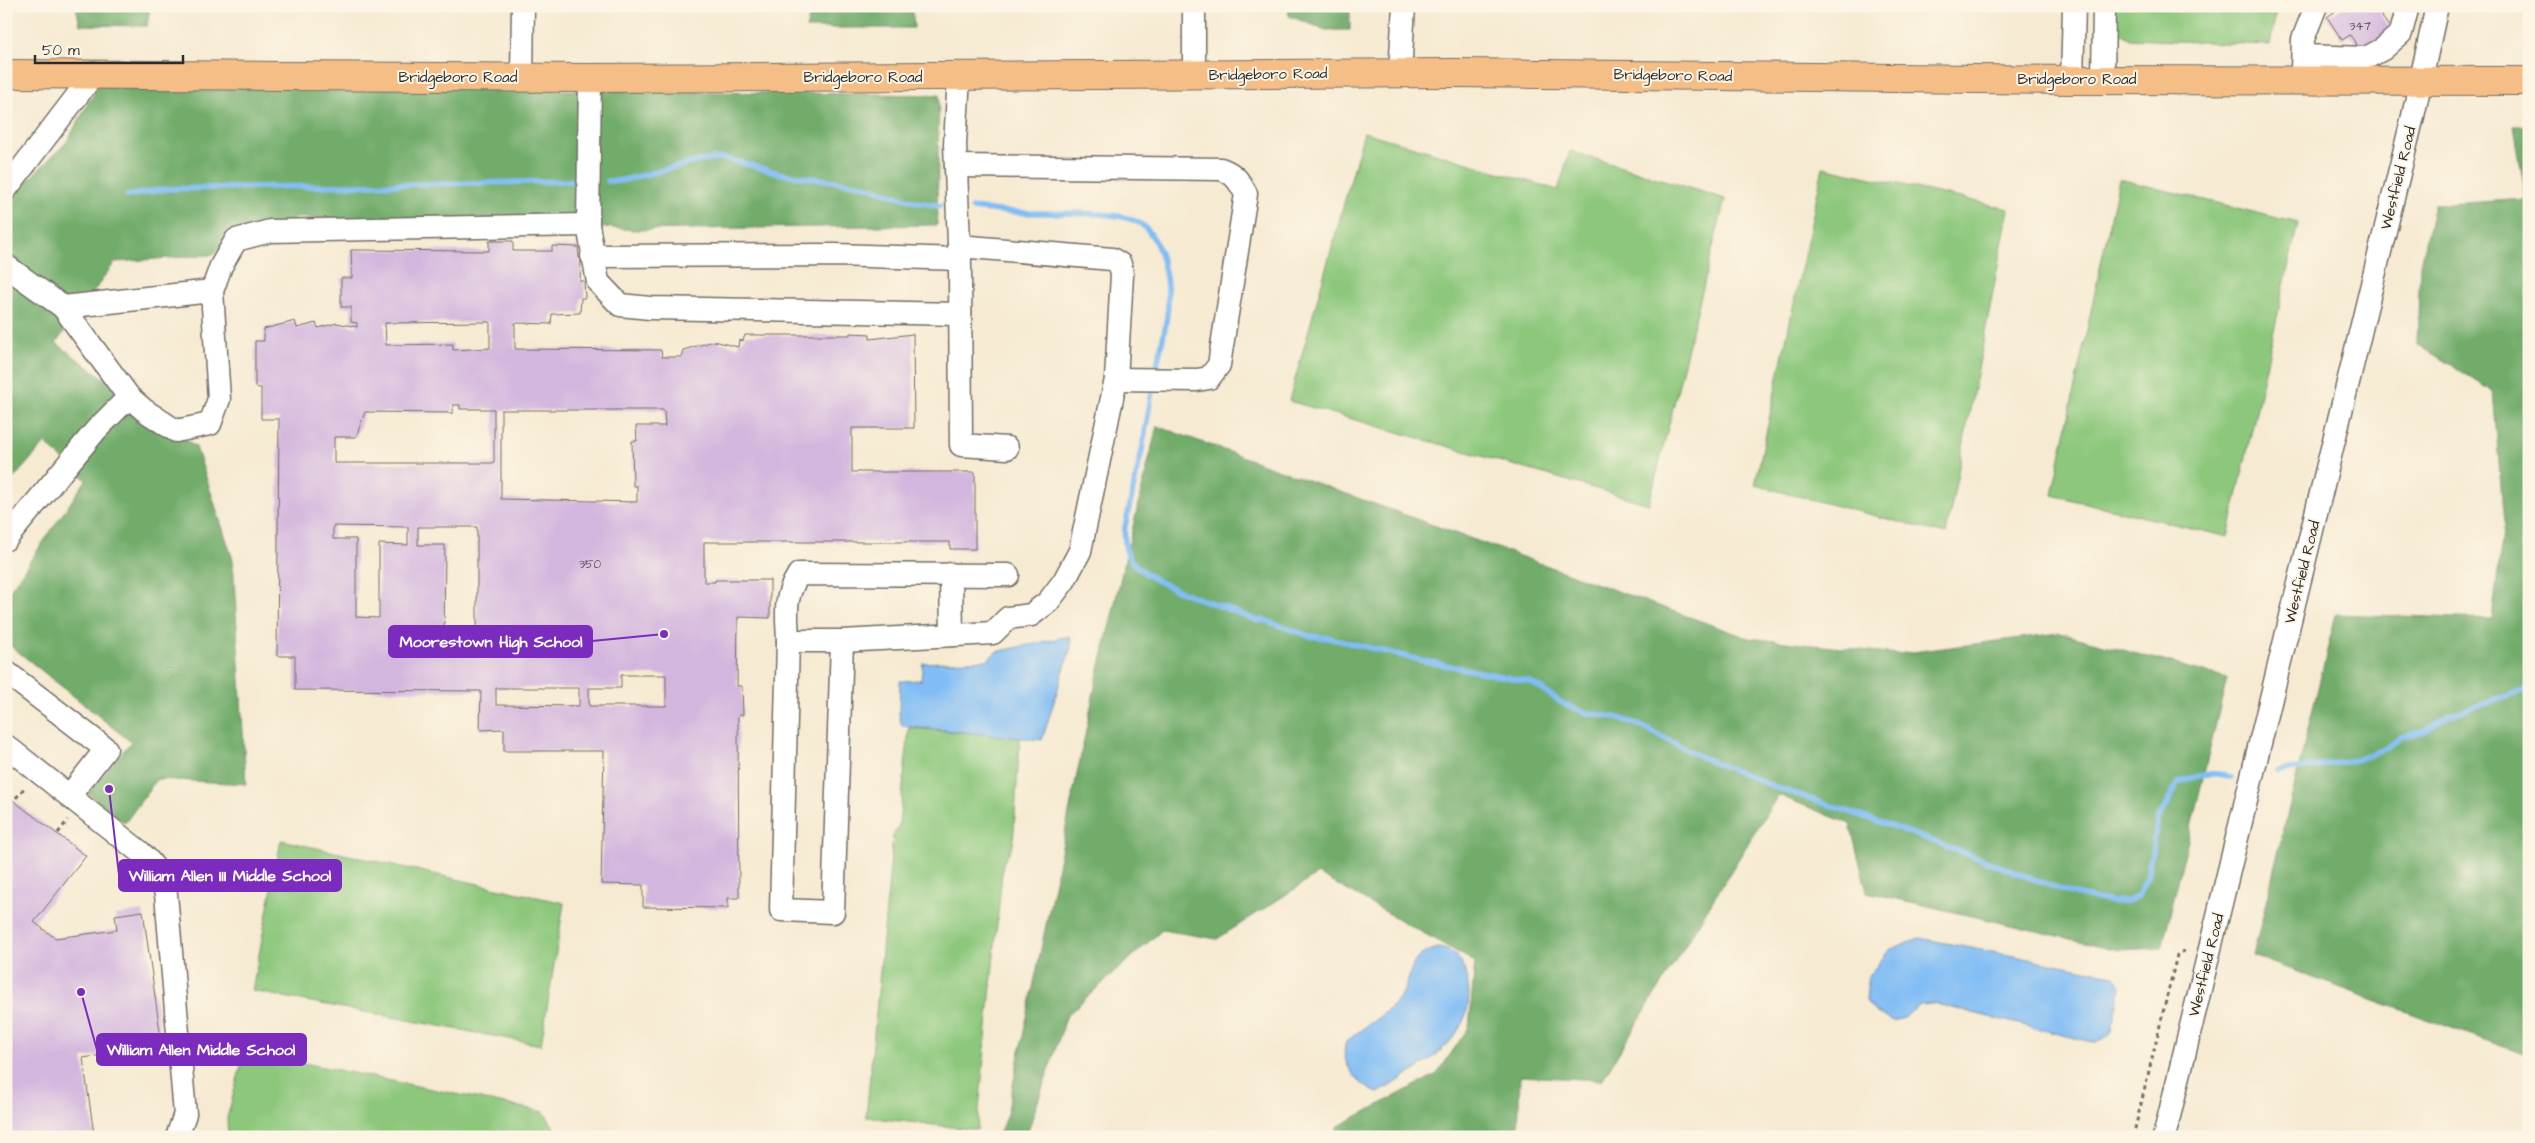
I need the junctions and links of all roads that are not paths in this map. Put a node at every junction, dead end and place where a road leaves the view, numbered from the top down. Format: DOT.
graph roads {
  1 [pos="523,6"];
  2 [pos="1194,6"];
  3 [pos="1404,6"];
  4 [pos="2074,6"];
  5 [pos="2104,6"];
  6 [pos="2316,6"];
  7 [pos="2408,6"];
  8 [pos="2437,6"];
  9 [pos="2303,68"];
  10 [pos="1400,73"];
  11 [pos="6,74"];
  12 [pos="94,75"];
  13 [pos="1194,75"];
  14 [pos="958,77"];
  15 [pos="522,78"];
  16 [pos="590,78"];
  17 [pos="2102,79"];
  18 [pos="2072,80"];
  19 [pos="2421,81"];
  20 [pos="2529,81"];
  21 [pos="956,166"];
  22 [pos="6,189"];
  23 [pos="588,225"];
  24 [pos="960,252"];
  25 [pos="592,256"];
  26 [pos="6,266"];
  27 [pos="212,291"];
  28 [pos="63,307"];
  29 [pos="960,314"];
  30 [pos="1116,379"];
  31 [pos="129,397"];
  32 [pos="1007,448"];
  33 [pos="6,539"];
  34 [pos="951,574"];
  35 [pos="1008,575"];
  36 [pos="952,635"];
  37 [pos="788,641"];
  38 [pos="842,642"];
  39 [pos="6,672"];
  40 [pos="6,746"];
  41 [pos="70,806"];
  42 [pos="177,1137"];
  43 [pos="2164,1137"];
  1 -- 15 [label="street"];
  2 -- 13 [label="street"];
  3 -- 10 [label="street"];
  4 -- 18 [label="street"];
  5 -- 17 [label="street"];
  6 -- 9 [label="street"];
  7 -- 9 [label="street"];
  8 -- 19 [label="street, Westfield Road"];
  9 -- 17 [label="main road, Bridgeboro Road"];
  9 -- 19 [label="main road, Bridgeboro Road"];
  10 -- 13 [label="main road, Bridgeboro Road"];
  10 -- 18 [label="main road, Bridgeboro Road"];
  11 -- 12 [label="main road, Bridgeboro Road"];
  12 -- 15 [label="main road, Bridgeboro Road"];
  12 -- 22 [label="street"];
  13 -- 14 [label="main road, Bridgeboro Road"];
  14 -- 16 [label="main road, Bridgeboro Road"];
  14 -- 21 [label="street"];
  15 -- 16 [label="main road, Bridgeboro Road"];
  16 -- 23 [label="street"];
  17 -- 18 [label="main road, Bridgeboro Road"];
  19 -- 20 [label="main road, Bridgeboro Road"];
  19 -- 43 [label="street, Westfield Road"];
  21 -- 24 [label="street"];
  21 -- 30 [label="street"];
  23 -- 25 [label="street"];
  23 -- 27 [label="street"];
  24 -- 25 [label="street"];
  24 -- 29 [label="street"];
  24 -- 30 [label="street"];
  25 -- 29 [label="street"];
  26 -- 28 [label="street"];
  27 -- 28 [label="street"];
  27 -- 31 [label="street"];
  28 -- 31 [label="street"];
  29 -- 32 [label="street"];
  30 -- 36 [label="street"];
  31 -- 33 [label="street"];
  34 -- 35 [label="street"];
  34 -- 36 [label="street"];
  34 -- 37 [label="street"];
  36 -- 38 [label="street"];
  37 -- 38 [label="street"];
  37 -- 38 [label="street"];
  39 -- 41 [label="street"];
  40 -- 41 [label="street"];
  41 -- 42 [label="street"];
}
